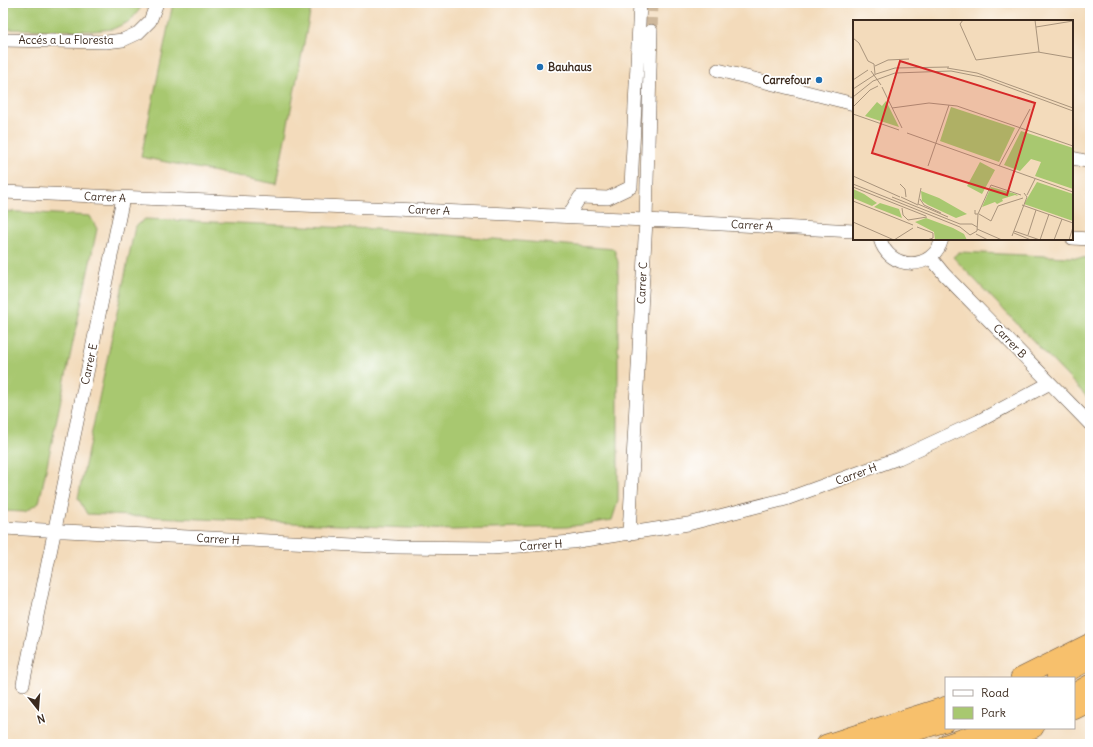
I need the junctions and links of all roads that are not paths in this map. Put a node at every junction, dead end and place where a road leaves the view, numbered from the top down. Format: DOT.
graph roads {
  1 [pos="157,3"];
  2 [pos="640,3"];
  3 [pos="651,31"];
  4 [pos="3,40"];
  5 [pos="718,70"];
  6 [pos="853,104"];
  7 [pos="1073,158"];
  8 [pos="1090,162"];
  9 [pos="3,192"];
  10 [pos="123,198"];
  11 [pos="568,216"];
  12 [pos="646,220"];
  13 [pos="853,231"];
  14 [pos="1073,238"];
  15 [pos="1090,239"];
  16 [pos="880,240"];
  17 [pos="942,240"];
  18 [pos="931,258"];
  19 [pos="1050,383"];
  20 [pos="1090,424"];
  21 [pos="3,528"];
  22 [pos="54,531"];
  23 [pos="629,534"];
  24 [pos="1090,643"];
  25 [pos="1090,660"];
  26 [pos="1022,677"];
  27 [pos="1058,677"];
  28 [pos="23,684"];
  29 [pos="1090,684"];
  30 [pos="1075,692"];
  31 [pos="1090,702"];
  32 [pos="945,706"];
  33 [pos="1075,710"];
  34 [pos="945,722"];
  35 [pos="990,729"];
  36 [pos="1031,729"];
  37 [pos="826,744"];
  38 [pos="873,744"];
  39 [pos="946,744"];
  40 [pos="993,744"];
  1 -- 4 [label="street, Accés a La Floresta"];
  2 -- 11 [label="street"];
  3 -- 12 [label="street, Carrer C"];
  5 -- 6 [label="street"];
  7 -- 8 [label="street"];
  9 -- 10 [label="street, Carrer A"];
  10 -- 11 [label="street, Carrer A"];
  10 -- 22 [label="street, Carrer E"];
  11 -- 12 [label="street, Carrer A"];
  12 -- 13 [label="street, Carrer A"];
  12 -- 23 [label="street, Carrer C"];
  14 -- 15 [label="street"];
  16 -- 18 [label="street"];
  17 -- 18 [label="street"];
  18 -- 19 [label="street, Carrer B"];
  19 -- 20 [label="street, Carrer B"];
  19 -- 23 [label="street, Carrer H"];
  21 -- 22 [label="street, Carrer H"];
  22 -- 23 [label="street, Carrer H"];
  22 -- 28 [label="street, Carrer E"];
  24 -- 26 [label="highway"];
  25 -- 27 [label="highway"];
  29 -- 30 [label="highway"];
  31 -- 33 [label="highway"];
  32 -- 37 [label="highway"];
  34 -- 38 [label="highway"];
  35 -- 39 [label="highway"];
  36 -- 40 [label="highway"];
}
